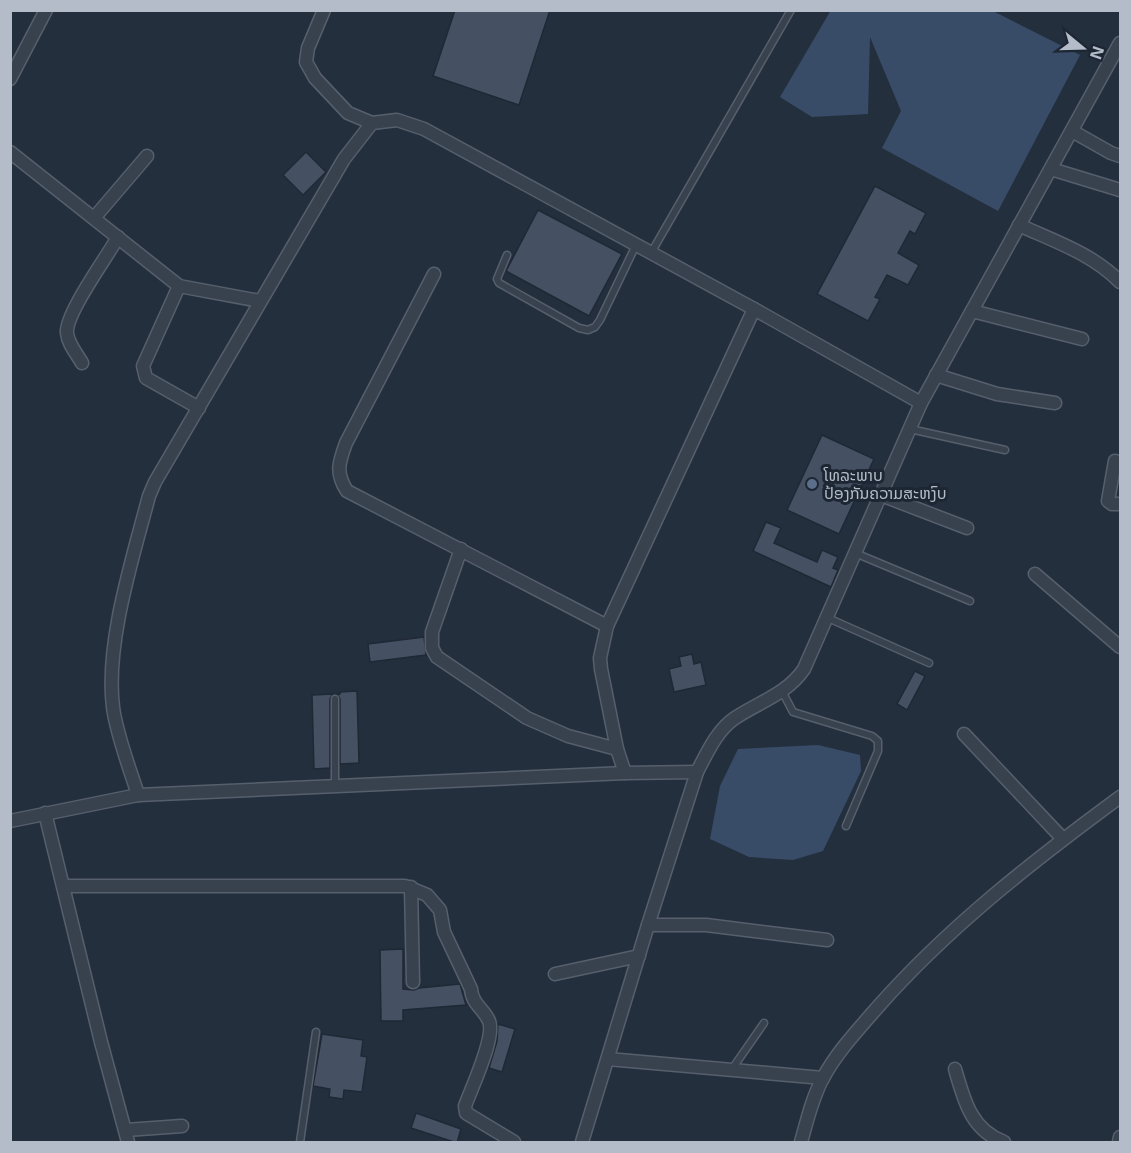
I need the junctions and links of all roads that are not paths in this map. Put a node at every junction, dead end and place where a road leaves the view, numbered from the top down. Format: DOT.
graph roads {
  1 [pos="46,10"];
  2 [pos="324,10"];
  3 [pos="791,10"];
  4 [pos="1120,43"];
  5 [pos="10,79"];
  6 [pos="372,123"];
  7 [pos="1072,131"];
  8 [pos="10,152"];
  9 [pos="147,156"];
  10 [pos="1120,156"];
  11 [pos="1051,169"];
  12 [pos="1120,190"];
  13 [pos="94,218"];
  14 [pos="1019,225"];
  15 [pos="118,237"];
  16 [pos="636,245"];
  17 [pos="650,253"];
  18 [pos="507,255"];
  19 [pos="434,274"];
  20 [pos="1120,282"];
  21 [pos="179,286"];
  22 [pos="260,301"];
  23 [pos="754,309"];
  24 [pos="972,311"];
  25 [pos="1082,339"];
  26 [pos="82,363"];
  27 [pos="936,375"];
  28 [pos="921,403"];
  29 [pos="1055,404"];
  30 [pos="199,408"];
  31 [pos="909,429"];
  32 [pos="1005,450"];
  33 [pos="1115,461"];
  34 [pos="880,495"];
  35 [pos="1120,504"];
  36 [pos="968,528"];
  37 [pos="461,549"];
  38 [pos="855,553"];
  39 [pos="1035,574"];
  40 [pos="970,601"];
  41 [pos="828,618"];
  42 [pos="607,626"];
  43 [pos="1120,647"];
  44 [pos="929,663"];
  45 [pos="782,691"];
  46 [pos="335,699"];
  47 [pos="964,734"];
  48 [pos="617,749"];
  49 [pos="697,772"];
  50 [pos="625,773"];
  51 [pos="335,786"];
  52 [pos="138,795"];
  53 [pos="1120,797"];
  54 [pos="45,813"];
  55 [pos="10,821"];
  56 [pos="846,826"];
  57 [pos="1063,839"];
  58 [pos="64,886"];
  59 [pos="411,887"];
  60 [pos="648,926"];
  61 [pos="827,940"];
  62 [pos="639,956"];
  63 [pos="555,974"];
  64 [pos="413,982"];
  65 [pos="764,1023"];
  66 [pos="316,1032"];
  67 [pos="608,1059"];
  68 [pos="732,1069"];
  69 [pos="955,1069"];
  70 [pos="823,1078"];
  71 [pos="182,1126"];
  72 [pos="126,1130"];
  73 [pos="1120,1137"];
  74 [pos="128,1143"];
  75 [pos="300,1143"];
  76 [pos="514,1143"];
  77 [pos="582,1143"];
  78 [pos="801,1143"];
  79 [pos="1004,1143"];
  80 [pos="1119,1143"];
  1 -- 5 [label="street"];
  2 -- 6 [label="street"];
  3 -- 17 [label="lane"];
  4 -- 7 [label="street"];
  6 -- 16 [label="street"];
  6 -- 22 [label="street"];
  7 -- 10 [label="street"];
  7 -- 11 [label="street"];
  8 -- 13 [label="street"];
  9 -- 13 [label="street"];
  11 -- 12 [label="street"];
  11 -- 14 [label="street"];
  13 -- 15 [label="street"];
  14 -- 20 [label="street"];
  14 -- 24 [label="street"];
  15 -- 21 [label="street"];
  15 -- 26 [label="street"];
  16 -- 17 [label="street"];
  16 -- 18 [label="lane"];
  17 -- 23 [label="street"];
  19 -- 37 [label="street"];
  21 -- 22 [label="street"];
  21 -- 30 [label="street"];
  22 -- 30 [label="street"];
  23 -- 28 [label="street"];
  23 -- 42 [label="street"];
  24 -- 25 [label="street"];
  24 -- 27 [label="street"];
  27 -- 28 [label="street"];
  27 -- 29 [label="street"];
  28 -- 31 [label="street"];
  30 -- 52 [label="street"];
  31 -- 32 [label="lane"];
  31 -- 34 [label="street"];
  33 -- 35 [label="street"];
  34 -- 36 [label="street"];
  34 -- 38 [label="street"];
  37 -- 42 [label="street"];
  37 -- 48 [label="street"];
  38 -- 40 [label="lane"];
  38 -- 41 [label="street"];
  39 -- 43 [label="street"];
  41 -- 44 [label="lane"];
  41 -- 45 [label="street"];
  42 -- 48 [label="street"];
  45 -- 49 [label="street"];
  45 -- 56 [label="lane"];
  46 -- 51 [label="lane"];
  47 -- 57 [label="street"];
  48 -- 50 [label="street"];
  49 -- 50 [label="street"];
  49 -- 60 [label="street"];
  50 -- 51 [label="street"];
  51 -- 52 [label="street"];
  52 -- 54 [label="street"];
  53 -- 57 [label="street"];
  54 -- 55 [label="street"];
  54 -- 58 [label="street"];
  57 -- 70 [label="street"];
  58 -- 59 [label="street"];
  58 -- 72 [label="street"];
  59 -- 64 [label="street"];
  59 -- 76 [label="street"];
  60 -- 61 [label="street"];
  60 -- 62 [label="street"];
  62 -- 63 [label="street"];
  62 -- 67 [label="street"];
  65 -- 68 [label="lane"];
  66 -- 75 [label="lane"];
  67 -- 68 [label="street"];
  67 -- 77 [label="street"];
  68 -- 70 [label="street"];
  69 -- 79 [label="street"];
  70 -- 78 [label="street"];
  71 -- 72 [label="street"];
  72 -- 74 [label="street"];
  73 -- 80 [label="street"];
}
